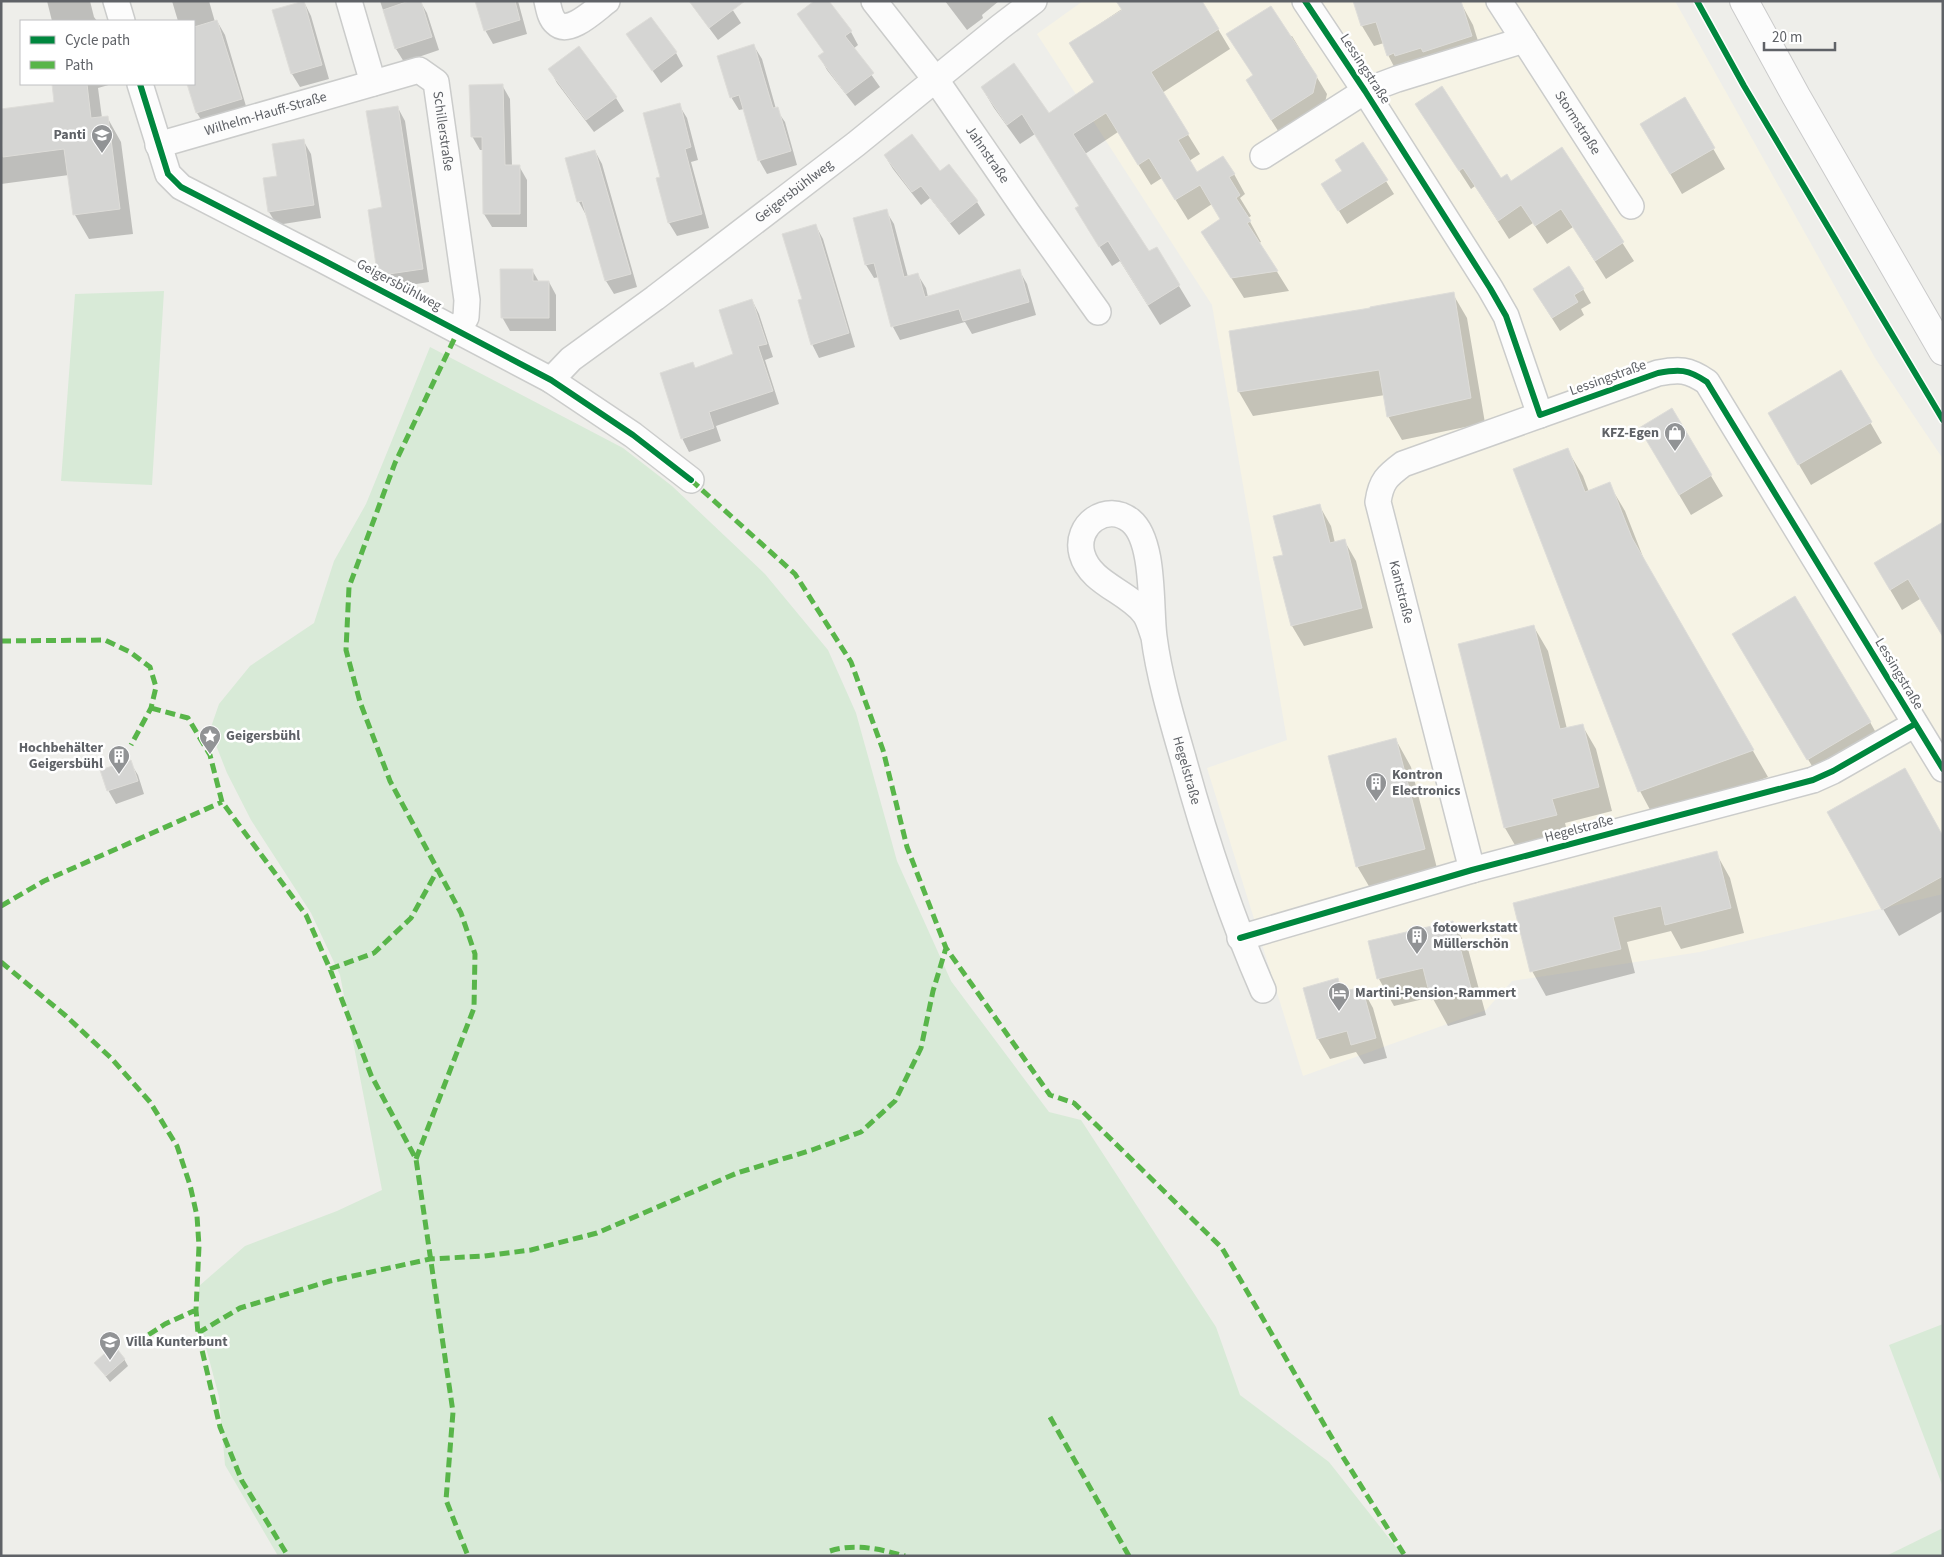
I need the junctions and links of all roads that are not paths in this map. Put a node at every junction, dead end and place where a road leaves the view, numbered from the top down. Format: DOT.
graph roads {
  1 [pos="116,1"];
  2 [pos="349,1"];
  3 [pos="547,1"];
  4 [pos="607,1"];
  5 [pos="874,1"];
  6 [pos="1034,1"];
  7 [pos="1305,1"];
  8 [pos="1499,1"];
  9 [pos="1744,1"];
  10 [pos="122,20"];
  11 [pos="1524,40"];
  12 [pos="936,80"];
  13 [pos="373,83"];
  14 [pos="140,85"];
  15 [pos="1365,91"];
  16 [pos="158,145"];
  17 [pos="1263,156"];
  18 [pos="1631,206"];
  19 [pos="1098,312"];
  20 [pos="458,331"];
  21 [pos="1943,351"];
  22 [pos="551,380"];
  23 [pos="1540,415"];
  24 [pos="691,480"];
  25 [pos="1154,637"];
  26 [pos="1915,724"];
  27 [pos="1943,769"];
  28 [pos="1472,870"];
  29 [pos="1240,938"];
  30 [pos="1263,990"];
  1 -- 10 [label="street"];
  2 -- 13 [label="street"];
  3 -- 4 [label="street"];
  5 -- 12 [label="street, Jahnstraße"];
  6 -- 12 [label="street, Geigersbühlweg"];
  7 -- 15 [label="street, Lessingstraße"];
  8 -- 11 [label="street, Stormstraße"];
  9 -- 21 [label="street"];
  11 -- 15 [label="street"];
  11 -- 18 [label="street, Stormstraße"];
  12 -- 19 [label="street, Jahnstraße"];
  12 -- 22 [label="street, Geigersbühlweg"];
  13 -- 16 [label="street, Wilhelm-Hauff-Straße"];
  13 -- 20 [label="street, Schillerstraße"];
  14 -- 16 [label="street, Geigersbühlweg"];
  15 -- 17 [label="street, Lessingstraße"];
  15 -- 23 [label="street, Lessingstraße"];
  16 -- 20 [label="street, Geigersbühlweg"];
  20 -- 22 [label="street, Geigersbühlweg"];
  22 -- 24 [label="street, Geigersbühlweg"];
  23 -- 26 [label="street, Lessingstraße"];
  23 -- 28 [label="street, Kantstraße"];
  25 -- 29 [label="street, Hegelstraße"];
  26 -- 27 [label="street, Lessingstraße"];
  26 -- 28 [label="street, Hegelstraße"];
  28 -- 29 [label="street, Hegelstraße"];
  29 -- 30 [label="street"];
}
